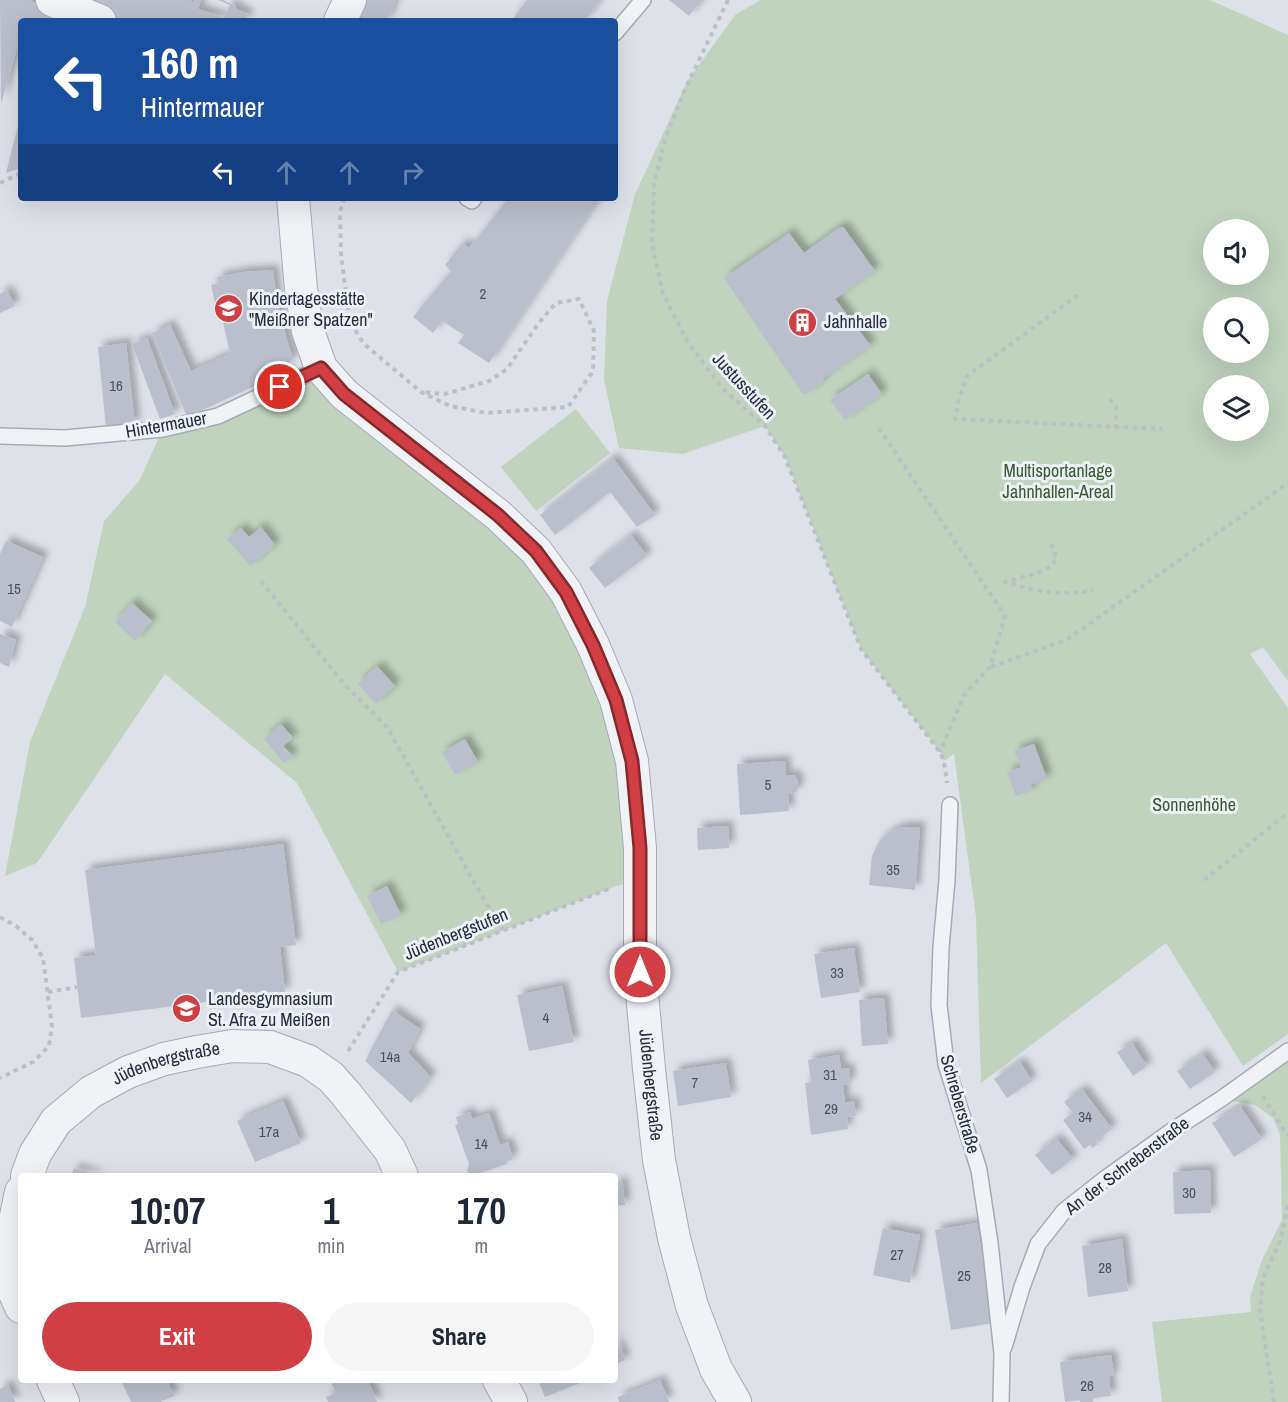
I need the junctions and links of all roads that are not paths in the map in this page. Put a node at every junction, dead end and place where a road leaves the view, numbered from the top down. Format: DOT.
graph roads {
  1 [pos="52,0"];
  2 [pos="350,0"];
  3 [pos="643,0"];
  4 [pos="93,18"];
  5 [pos="341,18"];
  6 [pos="618,29"];
  7 [pos="293,201"];
  8 [pos="321,368"];
  9 [pos="0,436"];
  10 [pos="950,805"];
  11 [pos="1288,1052"];
  12 [pos="28,1173"];
  13 [pos="401,1173"];
  14 [pos="18,1206"];
  15 [pos="18,1300"];
  16 [pos="1002,1353"];
  17 [pos="54,1383"];
  18 [pos="501,1383"];
  19 [pos="63,1402"];
  20 [pos="511,1402"];
  21 [pos="735,1402"];
  22 [pos="1002,1402"];
  1 -- 4 [label="street"];
  2 -- 5 [label="street"];
  3 -- 6 [label="lane"];
  7 -- 8 [label="street, Jüdenbergstraße"];
  8 -- 9 [label="lane, Hintermauer"];
  8 -- 21 [label="street, Jüdenbergstraße"];
  10 -- 16 [label="lane, Schreberstraße"];
  11 -- 16 [label="lane, An der Schreberstraße"];
  12 -- 13 [label="street, Jüdenbergstraße"];
  14 -- 15 [label="street"];
  16 -- 22 [label="lane, Schreberstraße"];
  17 -- 19 [label="street"];
  18 -- 20 [label="street"];
}
